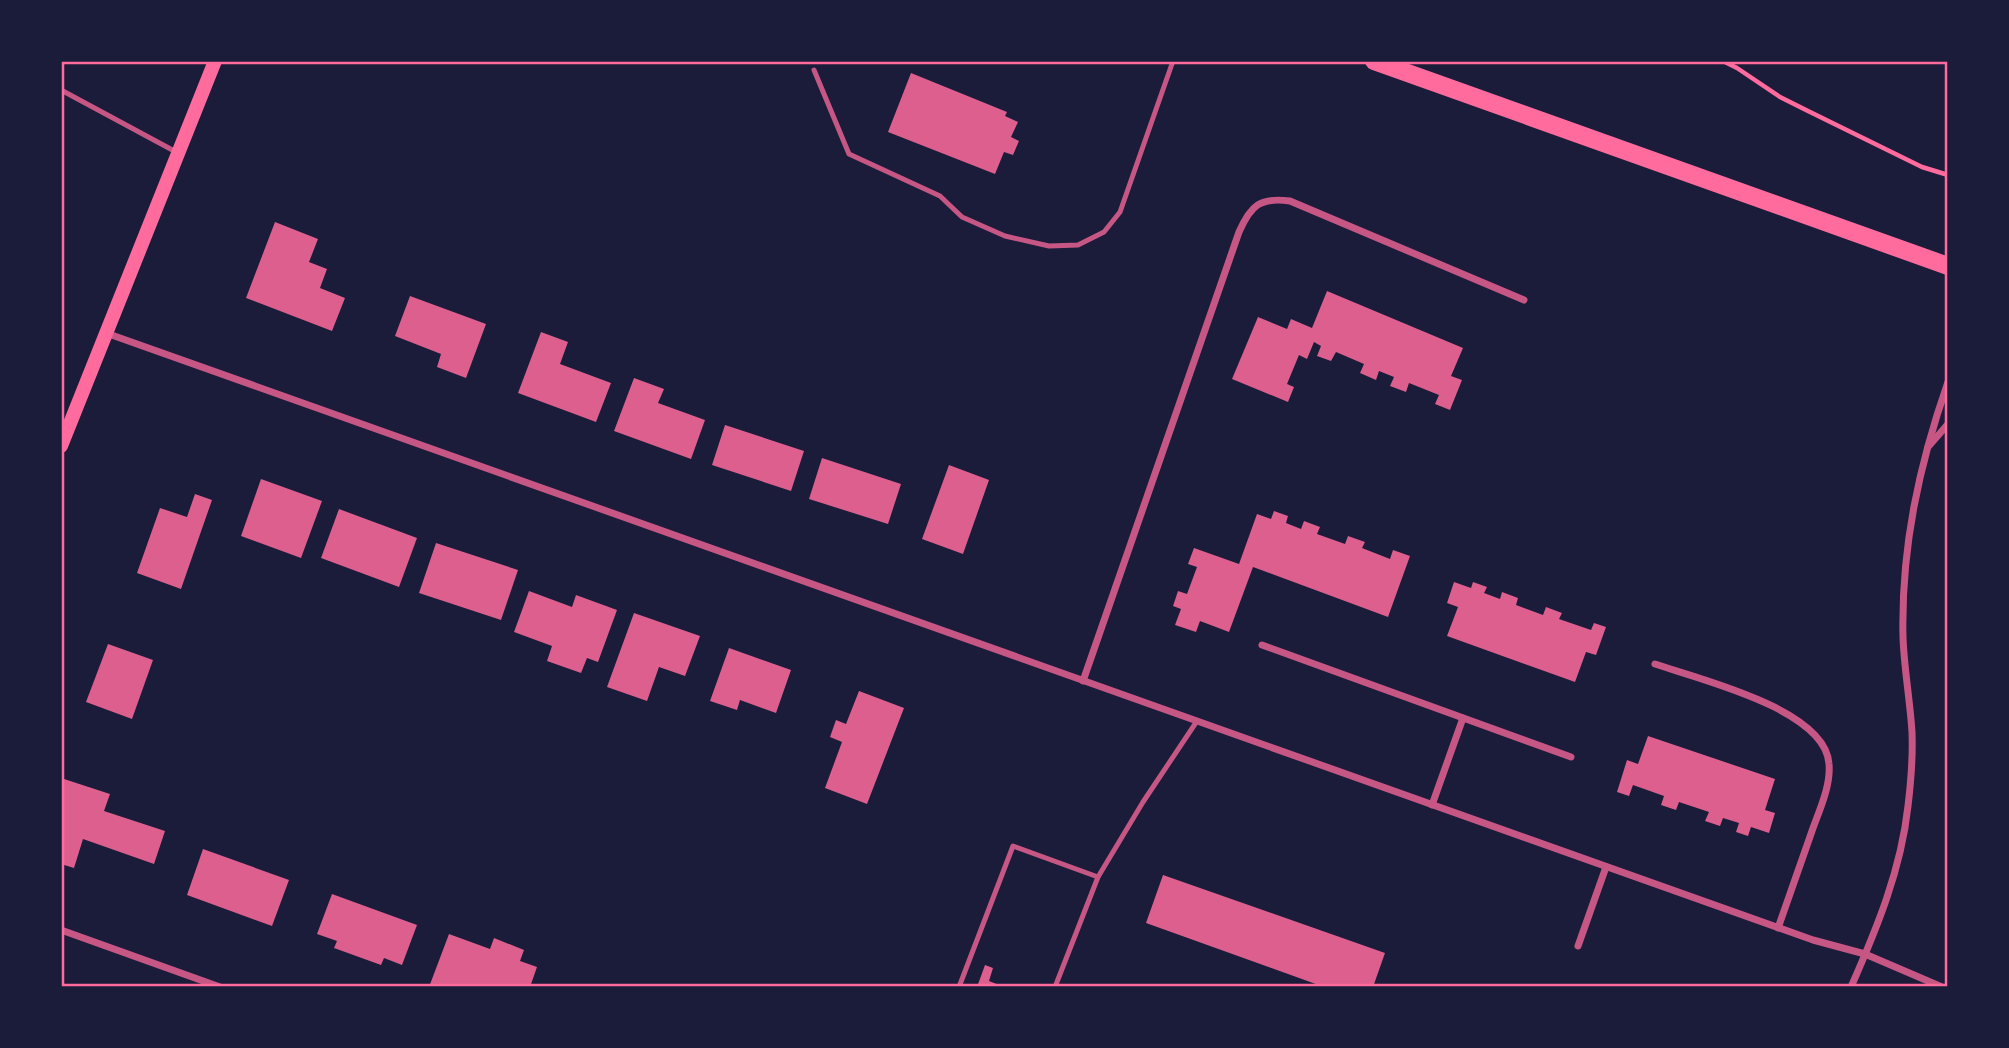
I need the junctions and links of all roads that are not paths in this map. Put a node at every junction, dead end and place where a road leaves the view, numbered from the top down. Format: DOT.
graph roads {
  1 [pos="215,61"];
  2 [pos="1174,61"];
  3 [pos="1374,61"];
  4 [pos="814,70"];
  5 [pos="61,90"];
  6 [pos="178,153"];
  7 [pos="1948,267"];
  8 [pos="1524,300"];
  9 [pos="105,332"];
  10 [pos="1948,383"];
  11 [pos="1948,424"];
  12 [pos="61,446"];
  13 [pos="1925,451"];
  14 [pos="1262,645"];
  15 [pos="1655,664"];
  16 [pos="1083,681"];
  17 [pos="1464,718"];
  18 [pos="1197,721"];
  19 [pos="1571,757"];
  20 [pos="1432,805"];
  21 [pos="1606,867"];
  22 [pos="1098,877"];
  23 [pos="1778,928"];
  24 [pos="61,930"];
  25 [pos="1577,947"];
  26 [pos="1865,954"];
  27 [pos="220,987"];
  28 [pos="959,987"];
  29 [pos="1055,987"];
  30 [pos="1851,987"];
  31 [pos="1942,987"];
  1 -- 6 [label="main road"];
  2 -- 4 [label="lane"];
  3 -- 7 [label="main road"];
  5 -- 6 [label="lane"];
  6 -- 9 [label="main road"];
  8 -- 16 [label="street"];
  9 -- 12 [label="main road"];
  9 -- 16 [label="street"];
  10 -- 13 [label="street"];
  11 -- 13 [label="street"];
  13 -- 26 [label="street"];
  14 -- 17 [label="street"];
  15 -- 23 [label="street"];
  16 -- 18 [label="street"];
  17 -- 19 [label="street"];
  17 -- 20 [label="street"];
  18 -- 20 [label="street"];
  18 -- 22 [label="lane"];
  20 -- 21 [label="street"];
  21 -- 23 [label="street"];
  21 -- 25 [label="street"];
  22 -- 28 [label="lane"];
  22 -- 29 [label="lane"];
  23 -- 26 [label="street"];
  24 -- 27 [label="street"];
  26 -- 30 [label="street"];
  26 -- 31 [label="street"];
}
